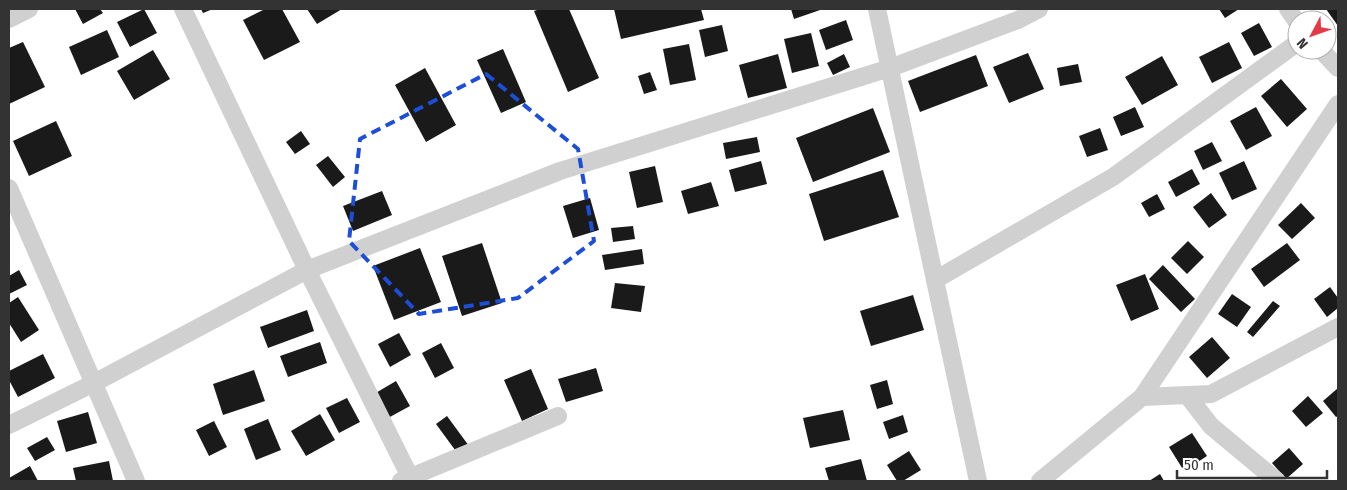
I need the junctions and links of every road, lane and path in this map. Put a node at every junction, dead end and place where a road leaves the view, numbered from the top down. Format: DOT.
graph roads {
  1 [pos="29,9"];
  2 [pos="183,9"];
  3 [pos="877,9"];
  4 [pos="1039,9"];
  5 [pos="9,19"];
  6 [pos="1287,50"];
  7 [pos="890,68"];
  8 [pos="1338,104"];
  9 [pos="9,188"];
  10 [pos="307,270"];
  11 [pos="935,280"];
  12 [pos="1338,327"];
  13 [pos="94,383"];
  14 [pos="1187,395"];
  15 [pos="1142,397"];
  16 [pos="558,416"];
  17 [pos="9,425"];
  18 [pos="408,480"];
  19 [pos="136,481"];
  20 [pos="978,481"];
  21 [pos="1040,481"];
  22 [pos="1276,481"];
  1 -- 5 [label="street"];
  2 -- 10 [label="street"];
  3 -- 7 [label="street"];
  4 -- 7 [label="street"];
  6 -- 11 [label="street"];
  7 -- 10 [label="street"];
  7 -- 11 [label="street"];
  8 -- 15 [label="street"];
  9 -- 13 [label="street"];
  10 -- 13 [label="street"];
  10 -- 18 [label="street"];
  11 -- 20 [label="street"];
  12 -- 14 [label="street"];
  13 -- 17 [label="street"];
  13 -- 19 [label="street"];
  14 -- 15 [label="street"];
  14 -- 22 [label="street"];
  15 -- 21 [label="street"];
  16 -- 18 [label="street"];
}
